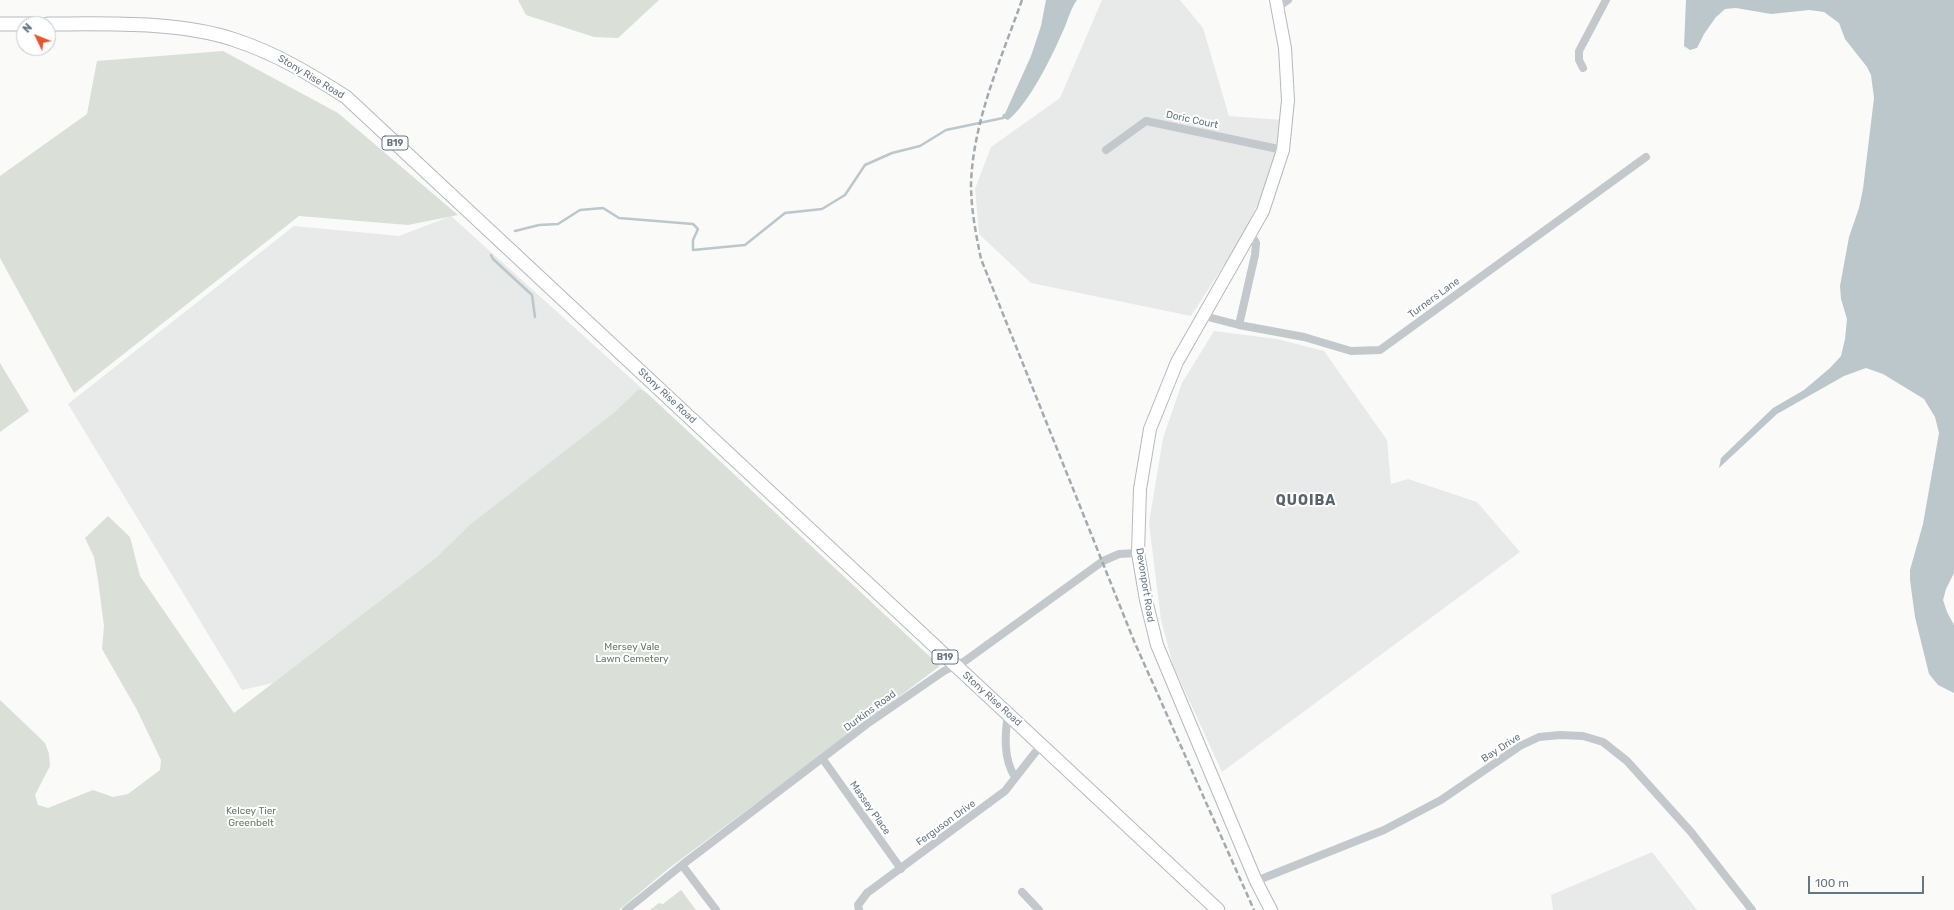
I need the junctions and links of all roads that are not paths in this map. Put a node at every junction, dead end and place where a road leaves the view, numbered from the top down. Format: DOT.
graph roads {
  1 [pos="1288,0"];
  2 [pos="1606,0"];
  3 [pos="1277,4"];
  4 [pos="0,24"];
  5 [pos="16,24"];
  6 [pos="56,24"];
  7 [pos="1583,68"];
  8 [pos="1106,150"];
  9 [pos="1283,150"];
  10 [pos="1646,157"];
  11 [pos="1251,234"];
  12 [pos="1204,316"];
  13 [pos="1239,325"];
  14 [pos="1138,553"];
  15 [pos="956,667"];
  16 [pos="1008,713"];
  17 [pos="1041,744"];
  18 [pos="822,758"];
  19 [pos="1015,777"];
  20 [pos="682,865"];
  21 [pos="901,869"];
  22 [pos="1258,887"];
  23 [pos="1022,892"];
  24 [pos="626,910"];
  25 [pos="716,910"];
  26 [pos="859,910"];
  27 [pos="1039,910"];
  28 [pos="1218,910"];
  29 [pos="1267,910"];
  30 [pos="1271,910"];
  31 [pos="1752,910"];
  1 -- 3 [label="street"];
  2 -- 7 [label="street"];
  3 -- 9 [label="main road, Devonport Road"];
  4 -- 5 [label="main road"];
  6 -- 15 [label="main road, Stony Rise Road / B19"];
  8 -- 9 [label="street, Doric Court"];
  9 -- 11 [label="main road, Devonport Road"];
  10 -- 13 [label="street, Turners Lane"];
  11 -- 12 [label="main road, Devonport Road"];
  11 -- 13 [label="street"];
  12 -- 13 [label="street, Turners Lane"];
  12 -- 14 [label="main road, Devonport Road"];
  14 -- 15 [label="street, Durkins Road"];
  14 -- 22 [label="main road, Devonport Road"];
  15 -- 16 [label="main road, Stony Rise Road / B19"];
  15 -- 18 [label="street, Durkins Road"];
  16 -- 17 [label="main road, Stony Rise Road / B19"];
  16 -- 19 [label="street"];
  17 -- 19 [label="street, Ferguson Drive"];
  17 -- 28 [label="main road, Stony Rise Road / B19"];
  18 -- 20 [label="street, Durkins Road"];
  18 -- 21 [label="street, Massey Place"];
  19 -- 21 [label="street, Ferguson Drive"];
  20 -- 24 [label="street, Durkins Road"];
  20 -- 25 [label="street"];
  21 -- 26 [label="street, Ferguson Drive"];
  22 -- 29 [label="main road, Devonport Road"];
  22 -- 30 [label="main road, Devonport Road"];
  22 -- 31 [label="street, Bay Drive"];
  23 -- 27 [label="street"];
}
